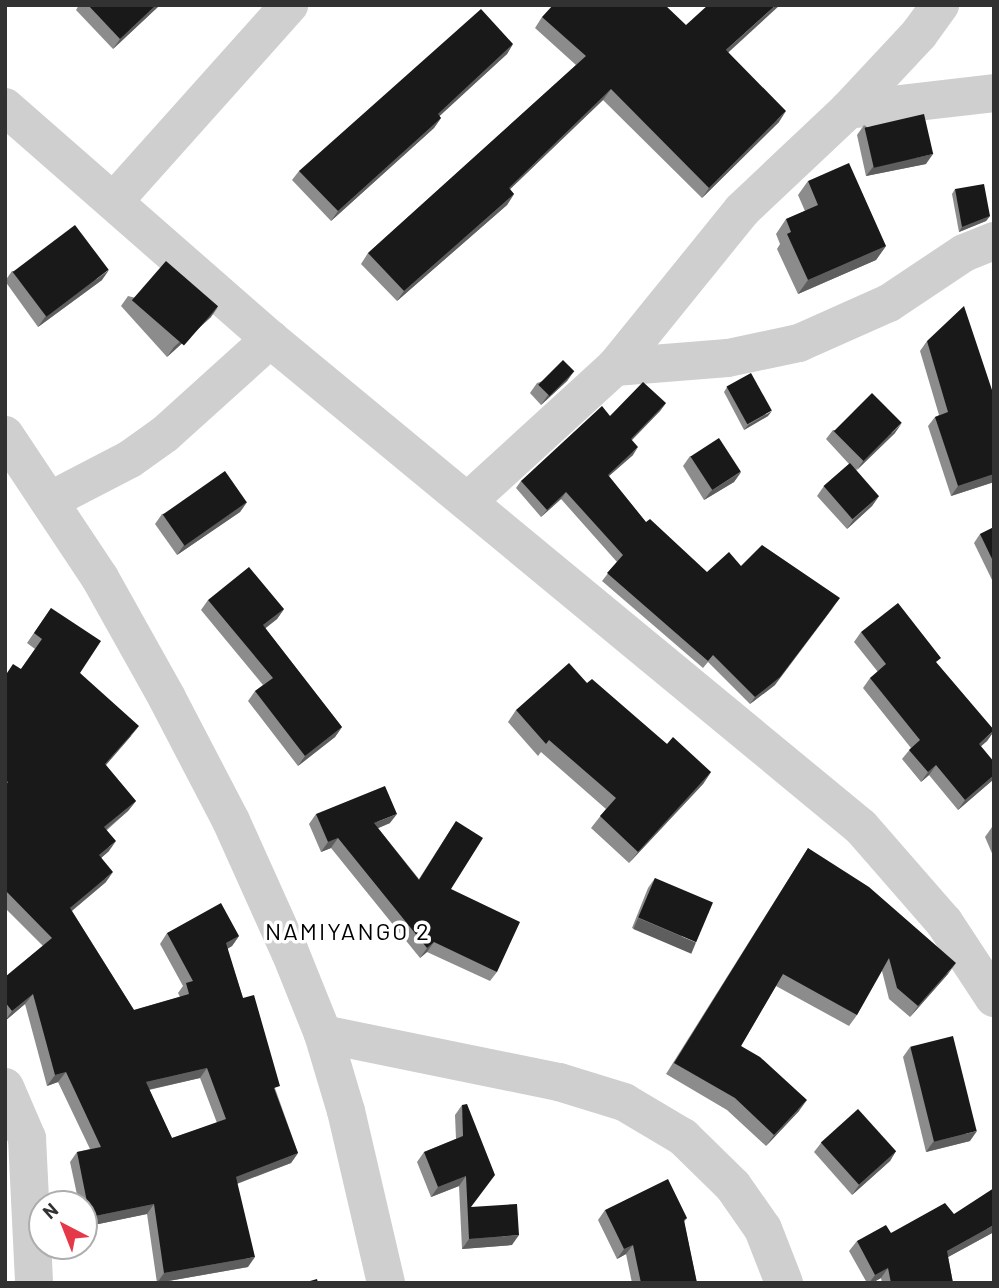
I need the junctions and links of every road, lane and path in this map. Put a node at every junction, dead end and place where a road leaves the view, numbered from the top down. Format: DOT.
graph roads {
  1 [pos="289,5"];
  2 [pos="940,5"];
  3 [pos="994,93"];
  4 [pos="5,107"];
  5 [pos="848,110"];
  6 [pos="114,201"];
  7 [pos="994,242"];
  8 [pos="270,339"];
  9 [pos="615,367"];
  10 [pos="5,435"];
  11 [pos="468,500"];
  12 [pos="50,501"];
  13 [pos="994,998"];
  14 [pos="323,1034"];
  15 [pos="5,1087"];
  16 [pos="33,1283"];
  17 [pos="386,1283"];
  18 [pos="784,1283"];
  1 -- 6 [label="street"];
  2 -- 5 [label="street"];
  3 -- 5 [label="street"];
  4 -- 6 [label="street"];
  5 -- 9 [label="street"];
  6 -- 8 [label="street"];
  7 -- 9 [label="street"];
  8 -- 11 [label="street"];
  8 -- 12 [label="street"];
  9 -- 11 [label="street"];
  10 -- 12 [label="street"];
  11 -- 13 [label="street"];
  12 -- 14 [label="street"];
  14 -- 17 [label="street"];
  14 -- 18 [label="street"];
  15 -- 16 [label="street"];
}
